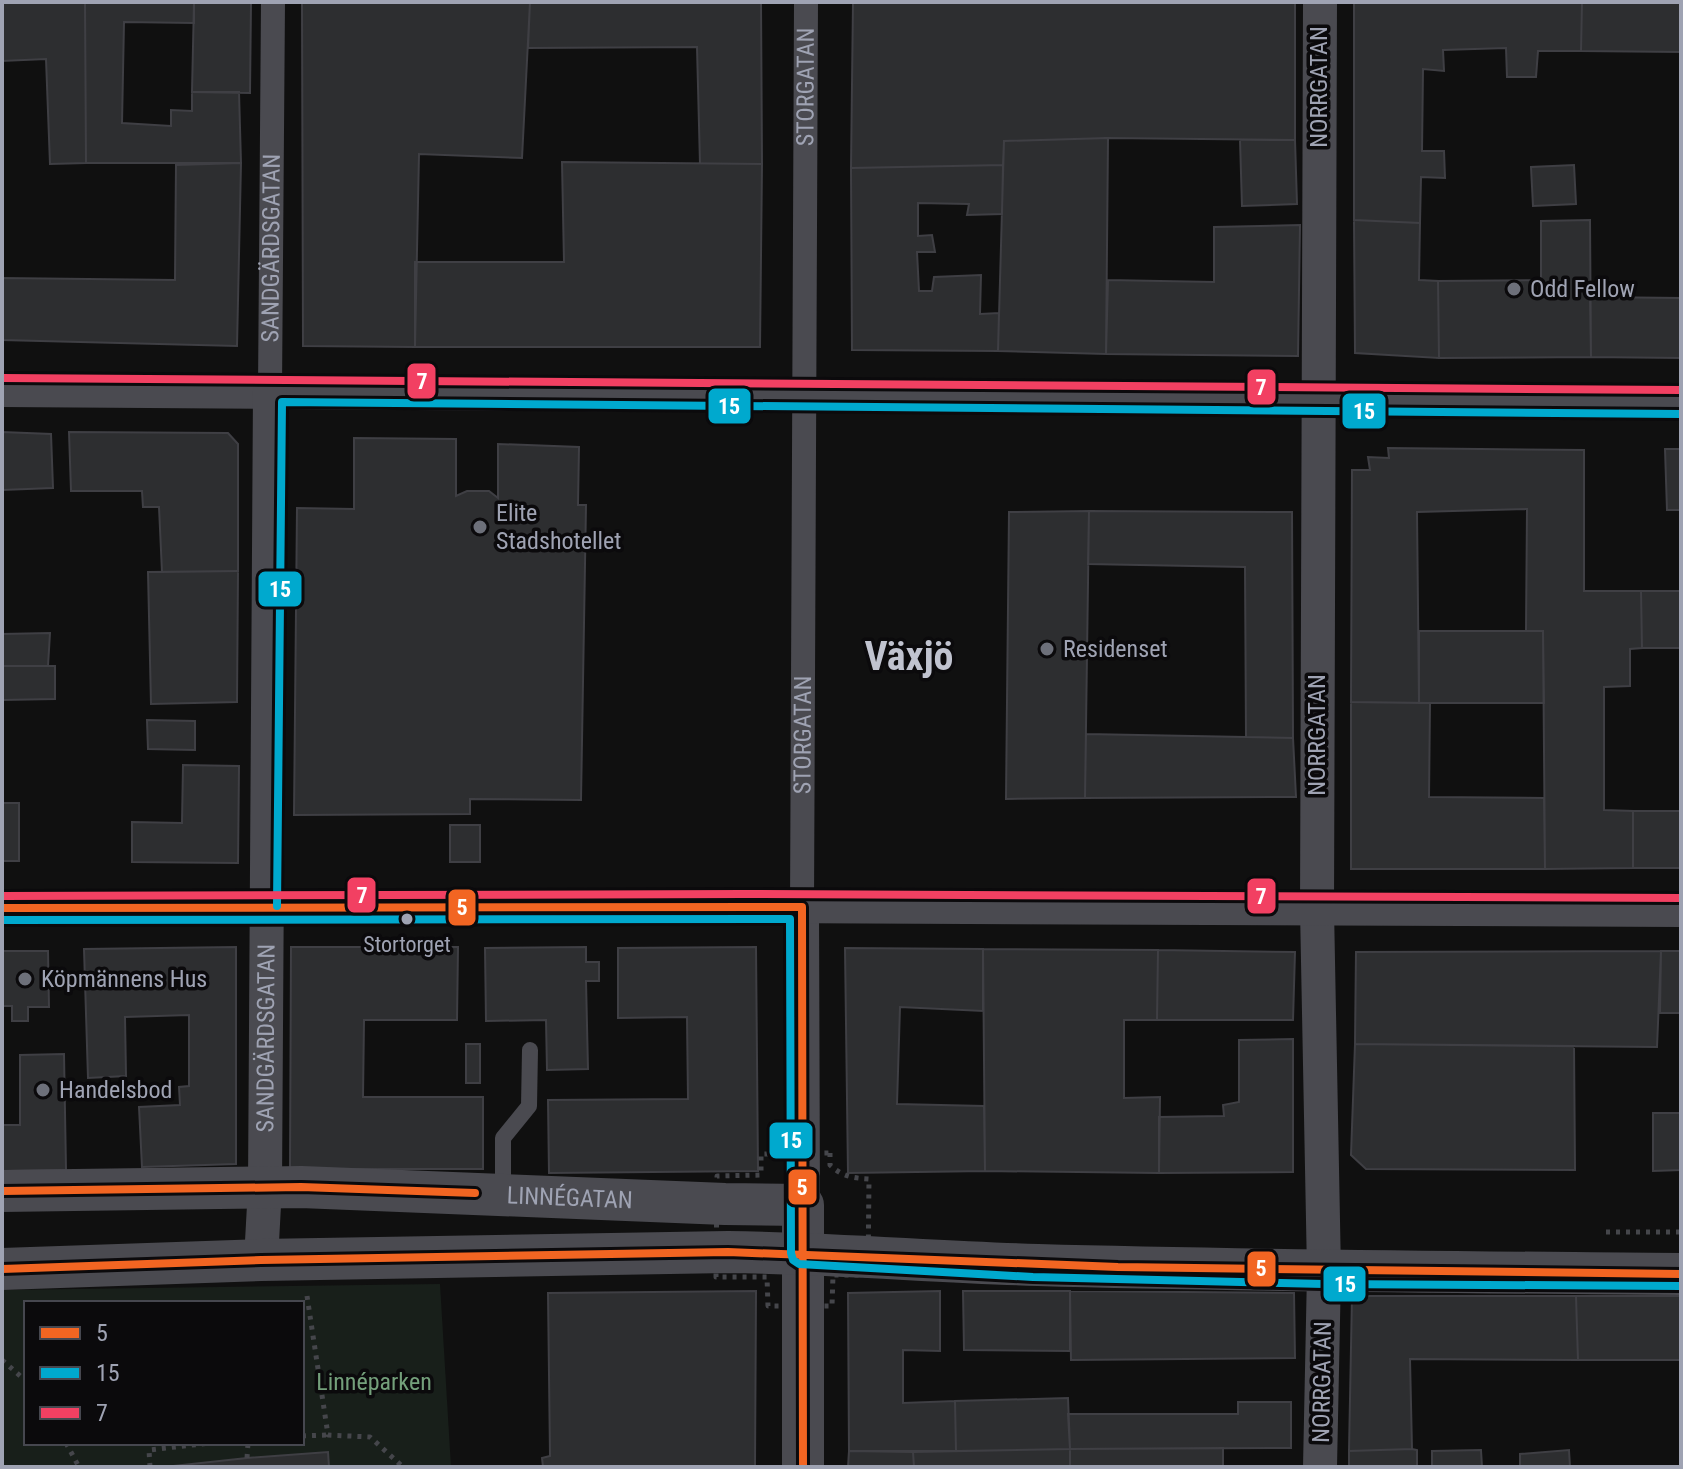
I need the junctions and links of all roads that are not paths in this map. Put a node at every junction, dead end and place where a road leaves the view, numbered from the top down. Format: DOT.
graph roads {
  1 [pos="273,2"];
  2 [pos="806,2"];
  3 [pos="1320,2"];
  4 [pos="2,390"];
  5 [pos="270,390"];
  6 [pos="803,394"];
  7 [pos="1318,400"];
  8 [pos="1681,402"];
  9 [pos="265,906"];
  10 [pos="802,907"];
  11 [pos="2,908"];
  12 [pos="1317,909"];
  13 [pos="1681,910"];
  14 [pos="530,1050"];
  15 [pos="265,1187"];
  16 [pos="2,1191"];
  17 [pos="503,1194"];
  18 [pos="803,1205"];
  19 [pos="803,1253"];
  20 [pos="261,1260"];
  21 [pos="2,1269"];
  22 [pos="1324,1272"];
  23 [pos="1681,1274"];
  24 [pos="803,1467"];
  25 [pos="1320,1467"];
  1 -- 5 [label="street, SANDGÄRDSGATAN"];
  2 -- 6 [label="street, STORGATAN"];
  3 -- 7 [label="street, NORRGATAN"];
  4 -- 5 [label="street"];
  5 -- 6 [label="street"];
  5 -- 9 [label="street, SANDGÄRDSGATAN"];
  6 -- 7 [label="street"];
  6 -- 10 [label="street, STORGATAN"];
  7 -- 8 [label="street"];
  7 -- 12 [label="street, NORRGATAN"];
  9 -- 10 [label="street"];
  9 -- 11 [label="street"];
  9 -- 15 [label="street, SANDGÄRDSGATAN"];
  10 -- 12 [label="street"];
  10 -- 18 [label="street, STORGATAN"];
  12 -- 13 [label="street"];
  12 -- 22 [label="street, NORRGATAN"];
  14 -- 17 [label="lane"];
  15 -- 16 [label="street, LINNÉGATAN"];
  15 -- 17 [label="street, LINNÉGATAN"];
  15 -- 20 [label="street, SANDGÄRDSGATAN"];
  17 -- 18 [label="street, LINNÉGATAN"];
  18 -- 19 [label="street, STORGATAN"];
  19 -- 20 [label="street"];
  19 -- 22 [label="street"];
  19 -- 24 [label="street, STORGATAN"];
  20 -- 21 [label="street"];
  22 -- 23 [label="street"];
  22 -- 25 [label="street, NORRGATAN"];
}
